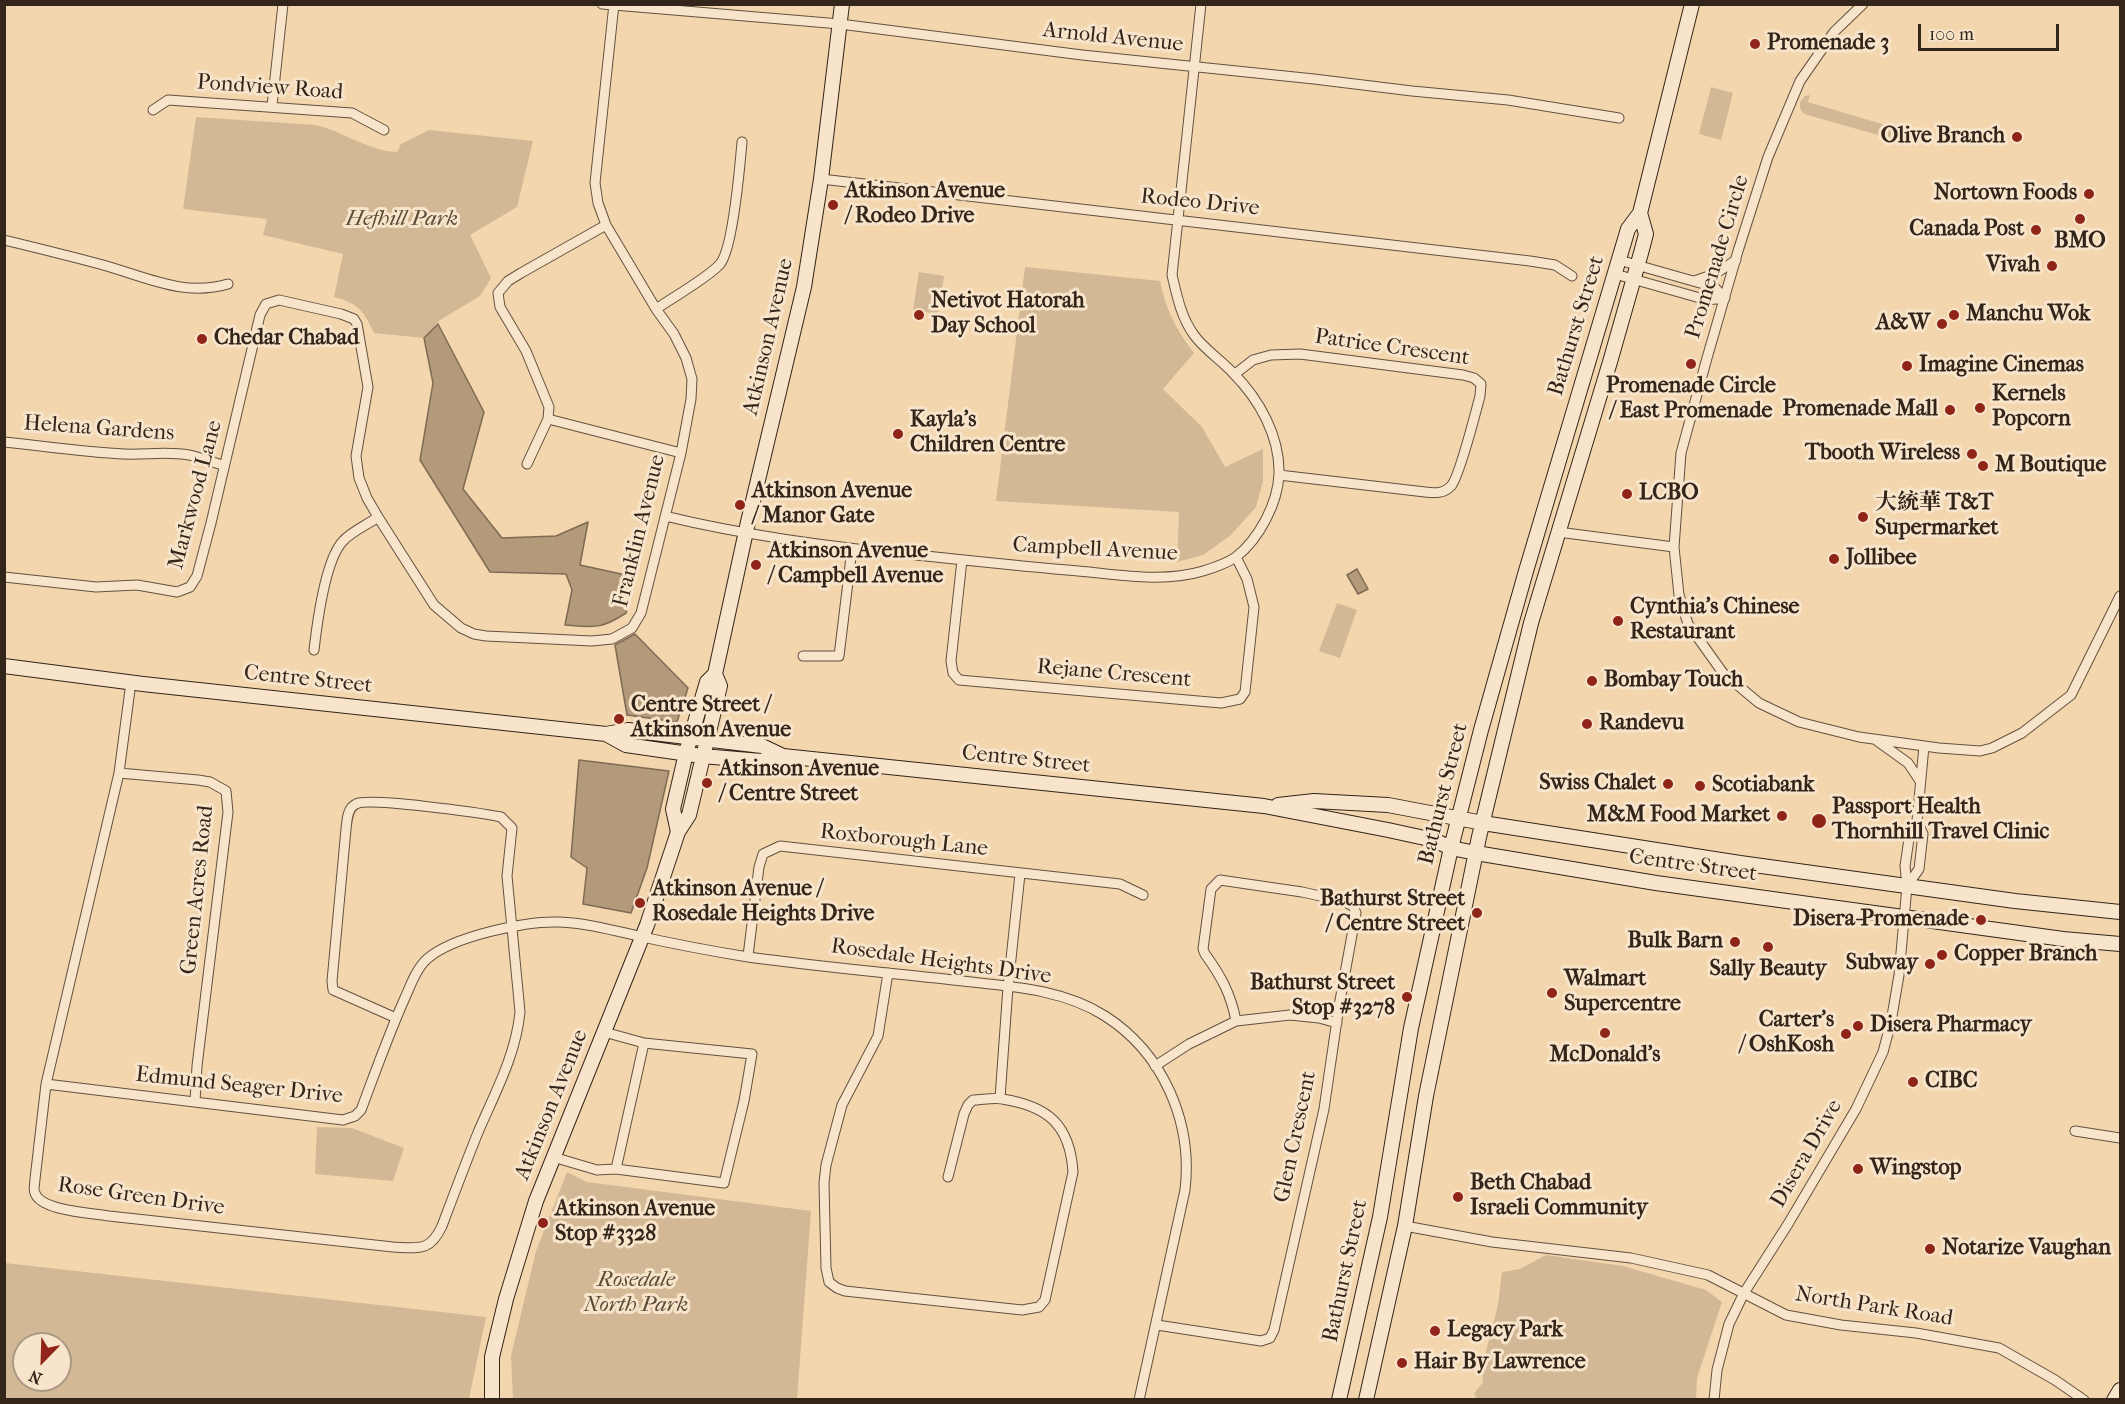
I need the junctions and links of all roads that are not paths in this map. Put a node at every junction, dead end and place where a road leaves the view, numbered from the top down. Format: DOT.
graph roads {
  1 [pos="283,4"];
  2 [pos="602,4"];
  3 [pos="842,4"];
  4 [pos="1201,4"];
  5 [pos="1692,4"];
  6 [pos="1863,4"];
  7 [pos="614,5"];
  8 [pos="840,24"];
  9 [pos="1195,67"];
  10 [pos="272,106"];
  11 [pos="153,110"];
  12 [pos="1619,117"];
  13 [pos="384,130"];
  14 [pos="742,142"];
  15 [pos="821,179"];
  16 [pos="1640,213"];
  17 [pos="1180,222"];
  18 [pos="606,225"];
  19 [pos="4,240"];
  20 [pos="1619,260"];
  21 [pos="1736,260"];
  22 [pos="1636,273"];
  23 [pos="1615,274"];
  24 [pos="1572,276"];
  25 [pos="1694,281"];
  26 [pos="228,284"];
  27 [pos="1725,298"];
  28 [pos="269,303"];
  29 [pos="656,309"];
  30 [pos="1234,374"];
  31 [pos="548,419"];
  32 [pos="4,442"];
  33 [pos="681,453"];
  34 [pos="527,464"];
  35 [pos="224,465"];
  36 [pos="1279,475"];
  37 [pos="666,516"];
  38 [pos="378,517"];
  39 [pos="1558,532"];
  40 [pos="745,534"];
  41 [pos="1674,547"];
  42 [pos="852,549"];
  43 [pos="1236,557"];
  44 [pos="962,560"];
  45 [pos="4,577"];
  46 [pos="2121,596"];
  47 [pos="314,650"];
  48 [pos="803,657"];
  49 [pos="4,666"];
  50 [pos="715,674"];
  51 [pos="130,682"];
  52 [pos="606,734"];
  53 [pos="690,738"];
  54 [pos="1874,739"];
  55 [pos="706,740"];
  56 [pos="1924,746"];
  57 [pos="686,753"];
  58 [pos="702,756"];
  59 [pos="783,756"];
  60 [pos="119,772"];
  61 [pos="1920,781"];
  62 [pos="1264,806"];
  63 [pos="1459,818"];
  64 [pos="1917,821"];
  65 [pos="1483,823"];
  66 [pos="678,832"];
  67 [pos="1451,848"];
  68 [pos="1476,853"];
  69 [pos="1020,874"];
  70 [pos="1907,886"];
  71 [pos="1143,895"];
  72 [pos="2121,912"];
  73 [pos="1904,917"];
  74 [pos="512,928"];
  75 [pos="642,937"];
  76 [pos="2121,944"];
  77 [pos="748,957"];
  78 [pos="888,973"];
  79 [pos="1008,987"];
  80 [pos="396,1018"];
  81 [pos="1236,1021"];
  82 [pos="1337,1023"];
  83 [pos="604,1032"];
  84 [pos="644,1043"];
  85 [pos="1155,1066"];
  86 [pos="46,1084"];
  87 [pos="1000,1098"];
  88 [pos="195,1102"];
  89 [pos="2075,1131"];
  90 [pos="2121,1138"];
  91 [pos="553,1157"];
  92 [pos="616,1169"];
  93 [pos="948,1177"];
  94 [pos="1405,1226"];
  95 [pos="1744,1293"];
  96 [pos="1157,1325"];
  97 [pos="2121,1390"];
  98 [pos="492,1400"];
  99 [pos="1139,1400"];
  100 [pos="1339,1400"];
  101 [pos="1366,1400"];
  102 [pos="1714,1400"];
  103 [pos="2084,1400"];
  104 [pos="2114,1400"];
  1 -- 10 [label="street"];
  2 -- 7 [label="street, Arnold Avenue"];
  3 -- 8 [label="main road, Atkinson Avenue"];
  4 -- 9 [label="street, Campbell Avenue"];
  5 -- 16 [label="main road, Bathurst Street"];
  6 -- 21 [label="street, Promenade Circle"];
  7 -- 8 [label="street, Arnold Avenue"];
  7 -- 18 [label="street, Franklin Avenue"];
  8 -- 9 [label="street, Arnold Avenue"];
  8 -- 15 [label="main road, Atkinson Avenue"];
  9 -- 12 [label="street, Arnold Avenue"];
  9 -- 17 [label="street, Campbell Avenue"];
  10 -- 11 [label="street, Pondview Road"];
  10 -- 13 [label="street, Pondview Road"];
  14 -- 29 [label="street"];
  15 -- 17 [label="street, Rodeo Drive"];
  15 -- 40 [label="main road, Atkinson Avenue"];
  16 -- 20 [label="main road, Bathurst Street"];
  16 -- 22 [label="main road, Bathurst Street"];
  17 -- 24 [label="street, Rodeo Drive"];
  17 -- 30 [label="street, Campbell Avenue"];
  18 -- 29 [label="street, Franklin Avenue"];
  18 -- 31 [label="street"];
  19 -- 26 [label="street"];
  20 -- 22 [label="street"];
  20 -- 23 [label="main road, Bathurst Street"];
  21 -- 25 [label="street"];
  21 -- 27 [label="street, Promenade Circle"];
  22 -- 23 [label="street"];
  22 -- 25 [label="street"];
  22 -- 27 [label="street"];
  22 -- 39 [label="main road, Bathurst Street"];
  23 -- 63 [label="main road, Bathurst Street"];
  25 -- 27 [label="street"];
  27 -- 41 [label="street, Promenade Circle"];
  28 -- 35 [label="street, Markwood Lane"];
  28 -- 38 [label="street, Franklin Avenue"];
  29 -- 33 [label="street, Franklin Avenue"];
  30 -- 36 [label="street, Campbell Avenue"];
  30 -- 36 [label="street, Patrice Crescent"];
  31 -- 33 [label="street"];
  31 -- 34 [label="street"];
  32 -- 35 [label="street, Helena Gardens"];
  33 -- 37 [label="street, Franklin Avenue"];
  35 -- 45 [label="street, Markwood Lane"];
  36 -- 43 [label="street, Campbell Avenue"];
  37 -- 38 [label="street, Franklin Avenue"];
  37 -- 40 [label="street, Campbell Avenue"];
  38 -- 47 [label="street"];
  39 -- 41 [label="street"];
  39 -- 65 [label="main road, Bathurst Street"];
  40 -- 42 [label="street, Campbell Avenue"];
  40 -- 50 [label="main road, Atkinson Avenue"];
  41 -- 54 [label="street, Promenade Circle"];
  42 -- 44 [label="street, Campbell Avenue"];
  42 -- 48 [label="street"];
  43 -- 44 [label="street, Campbell Avenue"];
  43 -- 44 [label="street, Rejane Crescent"];
  46 -- 56 [label="street, Promenade Circle"];
  49 -- 51 [label="main road, Centre Street"];
  50 -- 53 [label="main road, Atkinson Avenue"];
  50 -- 55 [label="main road, Atkinson Avenue"];
  51 -- 52 [label="main road, Centre Street"];
  51 -- 60 [label="street, Rose Green Drive"];
  52 -- 53 [label="main road, Centre Street"];
  52 -- 57 [label="main road, Centre Street"];
  53 -- 55 [label="main road, Centre Street"];
  53 -- 57 [label="main road, Atkinson Avenue"];
  54 -- 56 [label="street, Promenade Circle"];
  54 -- 61 [label="street"];
  55 -- 58 [label="main road, Atkinson Avenue"];
  55 -- 59 [label="main road, Centre Street"];
  56 -- 61 [label="street"];
  57 -- 58 [label="main road, Centre Street"];
  57 -- 66 [label="main road, Atkinson Avenue"];
  58 -- 59 [label="main road, Centre Street"];
  58 -- 66 [label="main road, Atkinson Avenue"];
  59 -- 62 [label="main road, Centre Street"];
  60 -- 86 [label="street, Rose Green Drive"];
  60 -- 88 [label="street, Green Acres Road"];
  61 -- 64 [label="street"];
  62 -- 63 [label="main road, Centre Street"];
  62 -- 67 [label="main road, Centre Street"];
  63 -- 65 [label="main road, Centre Street"];
  63 -- 67 [label="main road, Bathurst Street"];
  64 -- 70 [label="street"];
  64 -- 70 [label="street"];
  65 -- 68 [label="main road, Bathurst Street"];
  65 -- 70 [label="main road, Centre Street"];
  66 -- 75 [label="main road, Atkinson Avenue"];
  67 -- 68 [label="main road, Centre Street"];
  67 -- 100 [label="main road, Bathurst Street"];
  68 -- 73 [label="main road, Centre Street"];
  68 -- 94 [label="main road, Bathurst Street"];
  69 -- 71 [label="street, Roxborough Lane"];
  69 -- 77 [label="street, Roxborough Lane"];
  69 -- 79 [label="street"];
  70 -- 72 [label="main road, Centre Street"];
  70 -- 73 [label="street, Disera Drive"];
  73 -- 76 [label="main road, Centre Street"];
  73 -- 95 [label="street, Disera Drive"];
  74 -- 75 [label="street, Edmund Seager Drive"];
  74 -- 80 [label="street, Edmund Seager Drive"];
  74 -- 80 [label="street"];
  74 -- 86 [label="street, Rose Green Drive"];
  75 -- 77 [label="street, Rosedale Heights Drive"];
  75 -- 83 [label="main road, Atkinson Avenue"];
  77 -- 78 [label="street, Rosedale Heights Drive"];
  78 -- 79 [label="street, Rosedale Heights Drive"];
  78 -- 87 [label="street"];
  79 -- 85 [label="street, Rosedale Heights Drive"];
  79 -- 87 [label="street"];
  80 -- 88 [label="street, Edmund Seager Drive"];
  81 -- 82 [label="street"];
  81 -- 82 [label="street"];
  81 -- 85 [label="street"];
  82 -- 96 [label="street, Glen Crescent"];
  83 -- 84 [label="street"];
  83 -- 91 [label="main road, Atkinson Avenue"];
  84 -- 92 [label="street"];
  84 -- 92 [label="street"];
  85 -- 96 [label="street, Rosedale Heights Drive"];
  86 -- 88 [label="street, Edmund Seager Drive"];
  87 -- 93 [label="street"];
  89 -- 90 [label="street"];
  91 -- 92 [label="street"];
  91 -- 98 [label="main road, Atkinson Avenue"];
  94 -- 95 [label="street, North Park Road"];
  94 -- 101 [label="main road, Bathurst Street"];
  95 -- 102 [label="street, Disera Drive"];
  95 -- 103 [label="street, North Park Road"];
  96 -- 99 [label="street, Rosedale Heights Drive"];
  97 -- 104 [label="main road"];
}
